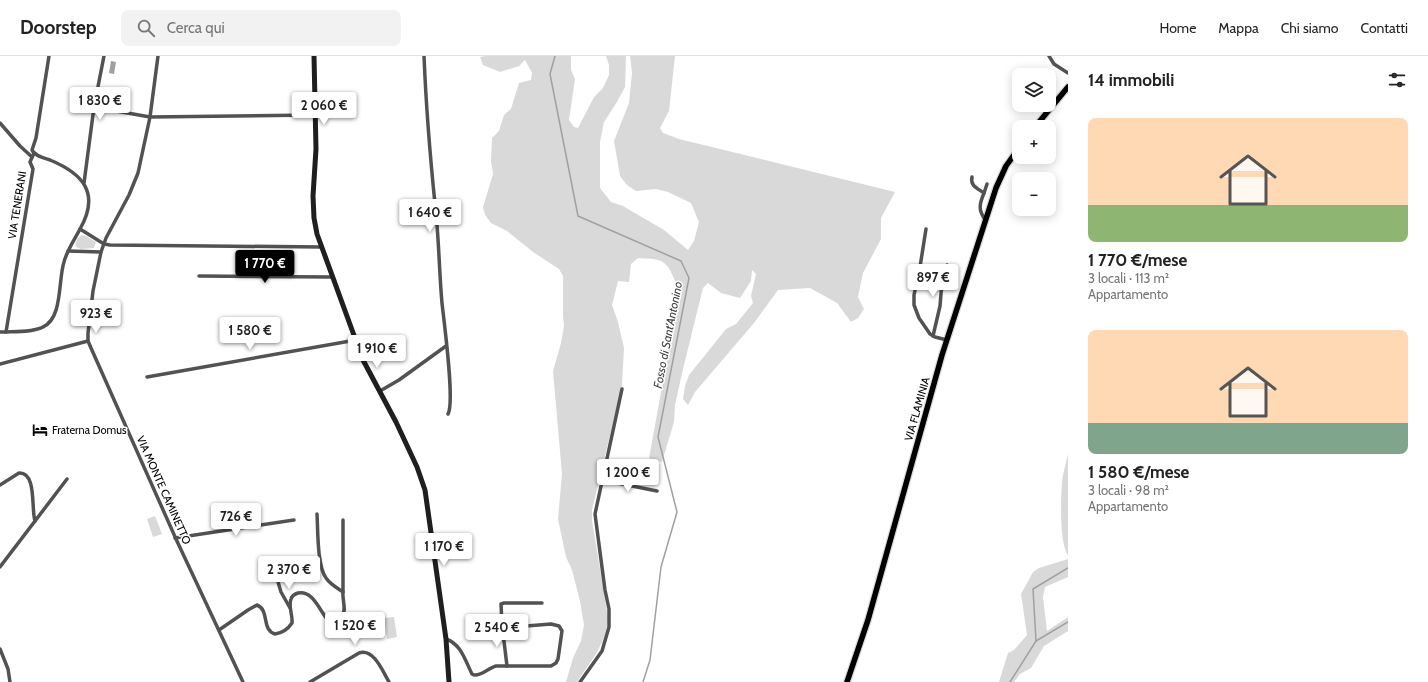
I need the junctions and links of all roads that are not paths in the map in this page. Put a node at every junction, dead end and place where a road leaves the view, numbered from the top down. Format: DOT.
graph roads {
  1 [pos="49,56"];
  2 [pos="104,56"];
  3 [pos="158,56"];
  4 [pos="314,56"];
  5 [pos="424,56"];
  6 [pos="1049,56"];
  7 [pos="1068,73"];
  8 [pos="1068,87"];
  9 [pos="94,107"];
  10 [pos="316,115"];
  11 [pos="150,117"];
  12 [pos="1041,120"];
  13 [pos="0,123"];
  14 [pos="33,155"];
  15 [pos="1012,158"];
  16 [pos="972,177"];
  17 [pos="84,183"];
  18 [pos="987,184"];
  19 [pos="984,193"];
  20 [pos="986,222"];
  21 [pos="80,228"];
  22 [pos="926,230"];
  23 [pos="104,244"];
  24 [pos="321,247"];
  25 [pos="68,251"];
  26 [pos="101,252"];
  27 [pos="947,265"];
  28 [pos="199,276"];
  29 [pos="332,277"];
  30 [pos="0,332"];
  31 [pos="6,332"];
  32 [pos="933,336"];
  33 [pos="356,340"];
  34 [pos="947,340"];
  35 [pos="88,341"];
  36 [pos="446,346"];
  37 [pos="0,364"];
  38 [pos="148,377"];
  39 [pos="622,390"];
  40 [pos="380,391"];
  41 [pos="448,414"];
  42 [pos="68,479"];
  43 [pos="602,480"];
  44 [pos="0,485"];
  45 [pos="657,491"];
  46 [pos="317,514"];
  47 [pos="294,520"];
  48 [pos="343,520"];
  49 [pos="35,521"];
  50 [pos="175,538"];
  51 [pos="0,566"];
  52 [pos="276,575"];
  53 [pos="343,592"];
  54 [pos="542,603"];
  55 [pos="290,609"];
  56 [pos="502,628"];
  57 [pos="219,630"];
  58 [pos="446,639"];
  59 [pos="0,650"];
  60 [pos="507,666"];
  61 [pos="10,682"];
  62 [pos="243,682"];
  63 [pos="310,682"];
  64 [pos="389,682"];
  65 [pos="449,682"];
  66 [pos="580,682"];
  67 [pos="847,682"];
  1 -- 14 [label="street, VIA TENERANI"];
  2 -- 9 [label="street"];
  3 -- 11 [label="street, VIA MONTE CAMINETTO"];
  4 -- 10 [label="street"];
  5 -- 36 [label="street"];
  6 -- 7 [label="street"];
  8 -- 12 [label="main road"];
  9 -- 11 [label="street"];
  9 -- 17 [label="street"];
  10 -- 11 [label="street"];
  10 -- 24 [label="street"];
  11 -- 23 [label="street, VIA MONTE CAMINETTO"];
  13 -- 14 [label="street"];
  14 -- 17 [label="street"];
  14 -- 31 [label="street, VIA TENERANI"];
  15 -- 20 [label="main road, VIA FLAMINIA"];
  16 -- 19 [label="street"];
  17 -- 21 [label="street"];
  18 -- 19 [label="street"];
  19 -- 20 [label="street"];
  20 -- 34 [label="main road, VIA FLAMINIA"];
  21 -- 23 [label="street"];
  21 -- 25 [label="street"];
  22 -- 32 [label="street"];
  23 -- 24 [label="street"];
  23 -- 26 [label="street, VIA MONTE CAMINETTO"];
  24 -- 29 [label="street"];
  25 -- 26 [label="street"];
  25 -- 31 [label="street"];
  26 -- 35 [label="street, VIA MONTE CAMINETTO"];
  27 -- 32 [label="street"];
  28 -- 29 [label="street"];
  29 -- 33 [label="street"];
  30 -- 31 [label="street"];
  32 -- 34 [label="street"];
  33 -- 38 [label="street"];
  33 -- 40 [label="street"];
  34 -- 67 [label="main road, VIA FLAMINIA"];
  35 -- 37 [label="street"];
  35 -- 50 [label="street, VIA MONTE CAMINETTO"];
  36 -- 40 [label="street"];
  36 -- 41 [label="street"];
  39 -- 43 [label="street"];
  40 -- 58 [label="street"];
  42 -- 49 [label="street"];
  43 -- 45 [label="street"];
  43 -- 66 [label="street"];
  44 -- 49 [label="street"];
  46 -- 53 [label="street"];
  47 -- 50 [label="street"];
  48 -- 53 [label="street"];
  49 -- 51 [label="street"];
  50 -- 57 [label="street, VIA MONTE CAMINETTO"];
  52 -- 55 [label="street"];
  53 -- 55 [label="street"];
  54 -- 56 [label="street"];
  55 -- 57 [label="street"];
  56 -- 60 [label="street"];
  56 -- 60 [label="street"];
  57 -- 62 [label="street, VIA MONTE CAMINETTO"];
  58 -- 60 [label="street"];
  58 -- 65 [label="street"];
  59 -- 61 [label="street"];
  63 -- 64 [label="street"];
}
